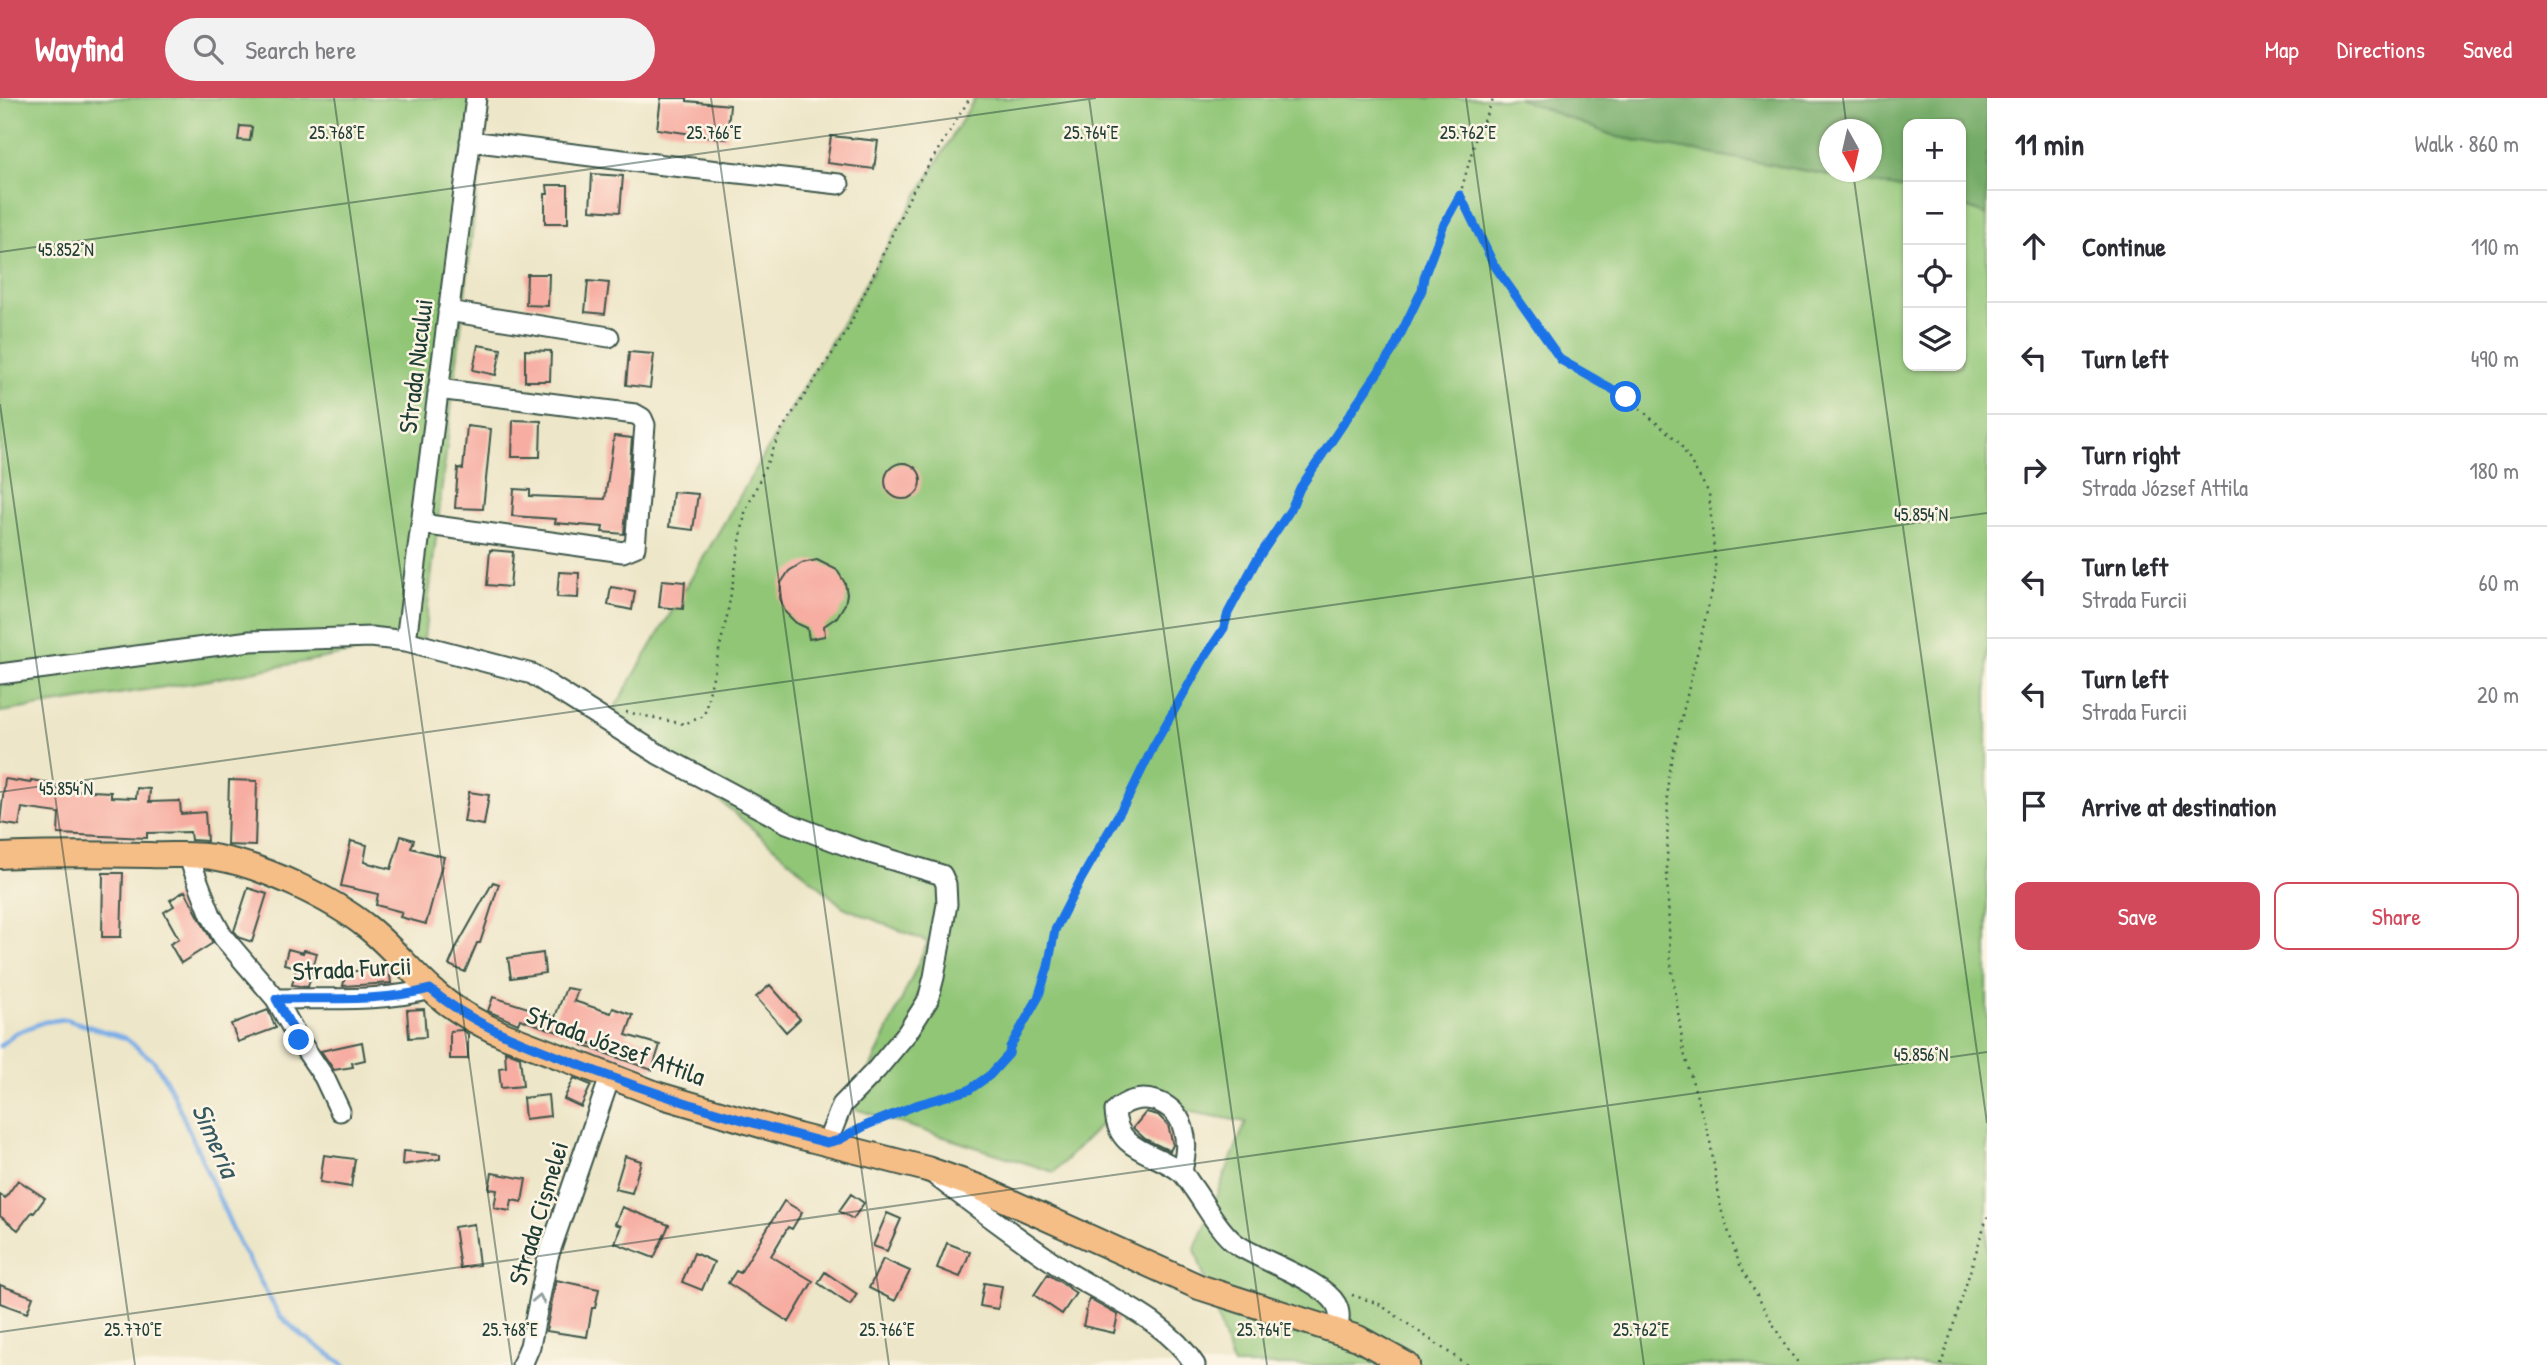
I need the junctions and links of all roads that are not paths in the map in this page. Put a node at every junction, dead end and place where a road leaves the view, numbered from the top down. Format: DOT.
graph roads {
  1 [pos="476,98"];
  2 [pos="470,141"];
  3 [pos="839,184"];
  4 [pos="448,311"];
  5 [pos="609,337"];
  6 [pos="438,389"];
  7 [pos="421,524"];
  8 [pos="406,640"];
  9 [pos="0,674"];
  10 [pos="0,856"];
  11 [pos="191,856"];
  12 [pos="430,989"];
  13 [pos="276,999"];
  14 [pos="610,1077"];
  15 [pos="340,1111"];
  16 [pos="827,1143"];
  17 [pos="927,1169"];
  18 [pos="1182,1172"];
  19 [pos="1338,1330"];
  20 [pos="522,1365"];
  21 [pos="1195,1365"];
  22 [pos="1407,1365"];
  1 -- 2 [label="street, Strada Nucului"];
  2 -- 3 [label="street"];
  2 -- 4 [label="street, Strada Nucului"];
  4 -- 5 [label="street"];
  4 -- 6 [label="street, Strada Nucului"];
  6 -- 7 [label="street, Strada Nucului"];
  6 -- 7 [label="street"];
  7 -- 8 [label="street, Strada Nucului"];
  8 -- 9 [label="street"];
  8 -- 16 [label="street"];
  10 -- 11 [label="main road, Strada József Attila"];
  11 -- 12 [label="main road, Strada József Attila"];
  11 -- 13 [label="street, Strada Furcii"];
  12 -- 13 [label="street, Strada Furcii"];
  12 -- 14 [label="main road, Strada József Attila"];
  13 -- 15 [label="street, Strada Furcii"];
  14 -- 16 [label="main road, Strada József Attila"];
  20 -- 14 [label="street, Strada Cișmelei, one-way"];
  16 -- 17 [label="main road, Strada József Attila"];
  17 -- 19 [label="main road"];
  17 -- 21 [label="street, Strada József Attila"];
  18 -- 19 [label="street"];
  19 -- 22 [label="main road"];
}
